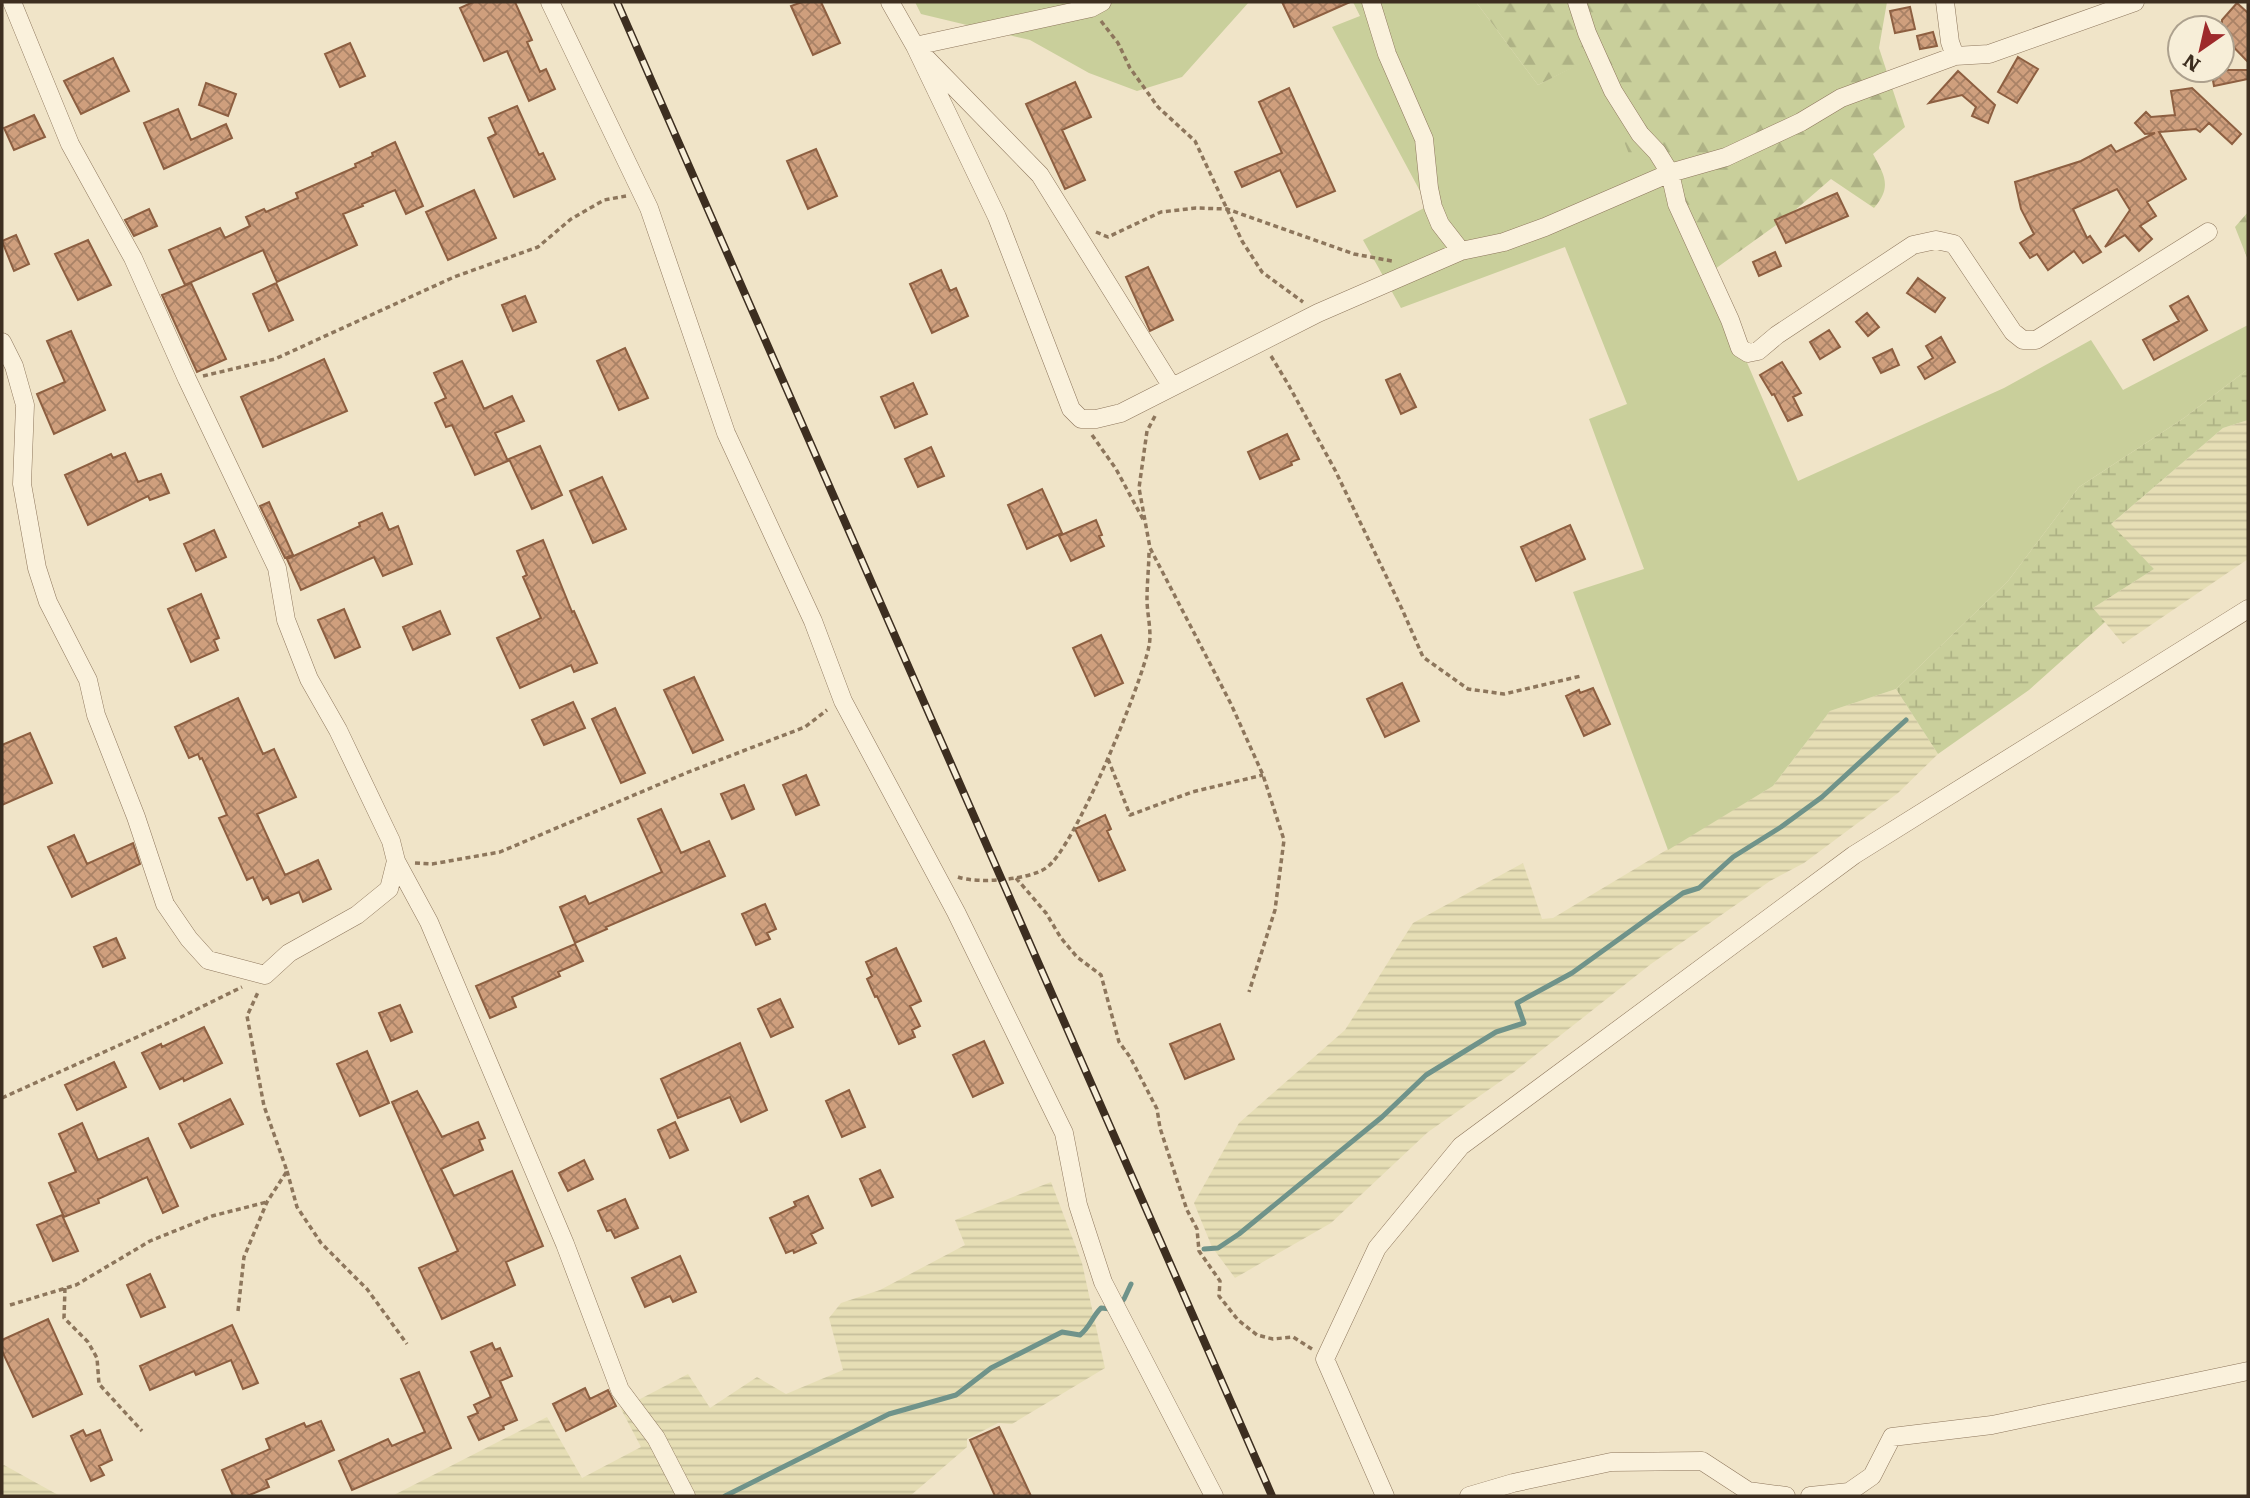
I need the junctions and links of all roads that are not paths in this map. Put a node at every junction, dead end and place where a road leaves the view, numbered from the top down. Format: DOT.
graph roads {
  1 [pos="12,2"];
  2 [pos="551,2"];
  3 [pos="890,2"];
  4 [pos="1371,2"];
  5 [pos="1577,2"];
  6 [pos="1945,2"];
  7 [pos="2135,2"];
  8 [pos="1097,5"];
  9 [pos="915,46"];
  10 [pos="1955,56"];
  11 [pos="1670,173"];
  12 [pos="2208,232"];
  13 [pos="1461,251"];
  14 [pos="2,342"];
  15 [pos="1172,387"];
  16 [pos="2248,609"];
  17 [pos="396,861"];
  18 [pos="2248,1371"];
  19 [pos="686,1496"];
  20 [pos="1213,1496"];
  21 [pos="1385,1496"];
  22 [pos="1469,1496"];
  23 [pos="1786,1496"];
  24 [pos="1810,1496"];
  1 -- 17 [label="street"];
  2 -- 20 [label="street"];
  3 -- 9 [label="street"];
  4 -- 13 [label="street"];
  5 -- 11 [label="street"];
  6 -- 10 [label="street"];
  7 -- 10 [label="street"];
  8 -- 9 [label="street"];
  9 -- 15 [label="street"];
  9 -- 15 [label="street"];
  10 -- 11 [label="street"];
  11 -- 12 [label="street"];
  11 -- 13 [label="street"];
  13 -- 15 [label="street"];
  14 -- 17 [label="street"];
  16 -- 21 [label="street"];
  17 -- 19 [label="street"];
  18 -- 24 [label="street"];
  22 -- 23 [label="street"];
}
